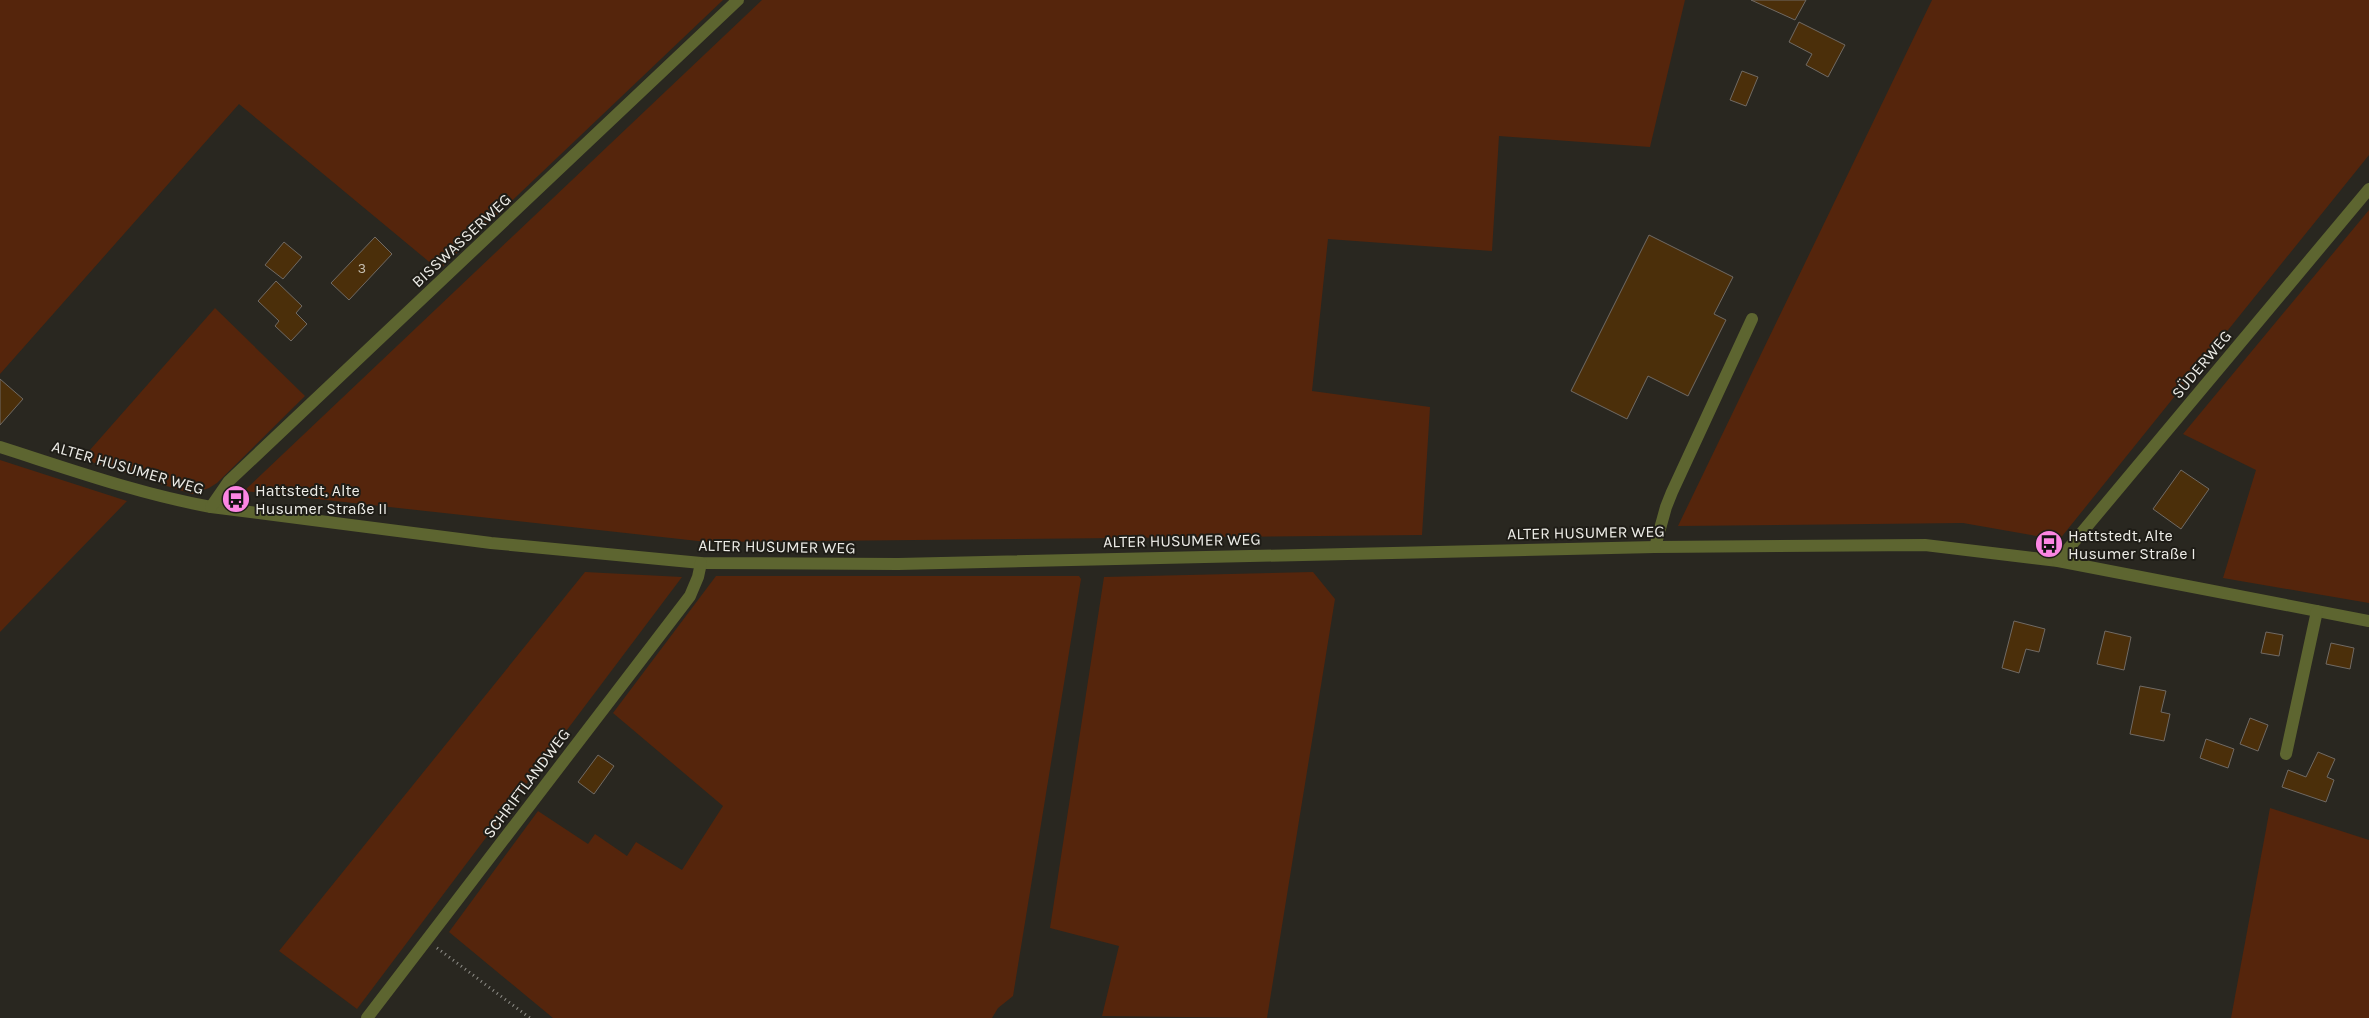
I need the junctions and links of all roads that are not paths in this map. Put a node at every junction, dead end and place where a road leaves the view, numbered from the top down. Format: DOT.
graph roads {
  1 [pos="738,0"];
  2 [pos="2369,189"];
  3 [pos="1752,319"];
  4 [pos="0,446"];
  5 [pos="211,507"];
  6 [pos="1655,547"];
  7 [pos="2058,561"];
  8 [pos="701,563"];
  9 [pos="2318,611"];
  10 [pos="2369,621"];
  11 [pos="2286,754"];
  12 [pos="367,1018"];
  1 -- 5 [label="street, BISSWASSERWEG"];
  2 -- 7 [label="street, SÜDERWEG"];
  3 -- 6 [label="street"];
  4 -- 5 [label="street, ALTER HUSUMER WEG"];
  5 -- 8 [label="street, ALTER HUSUMER WEG"];
  6 -- 7 [label="street, ALTER HUSUMER WEG"];
  6 -- 8 [label="street, ALTER HUSUMER WEG"];
  7 -- 9 [label="street, ALTER HUSUMER WEG"];
  8 -- 12 [label="street, SCHRIFTLANDWEG"];
  9 -- 10 [label="street, ALTER HUSUMER WEG"];
  9 -- 11 [label="street"];
}
